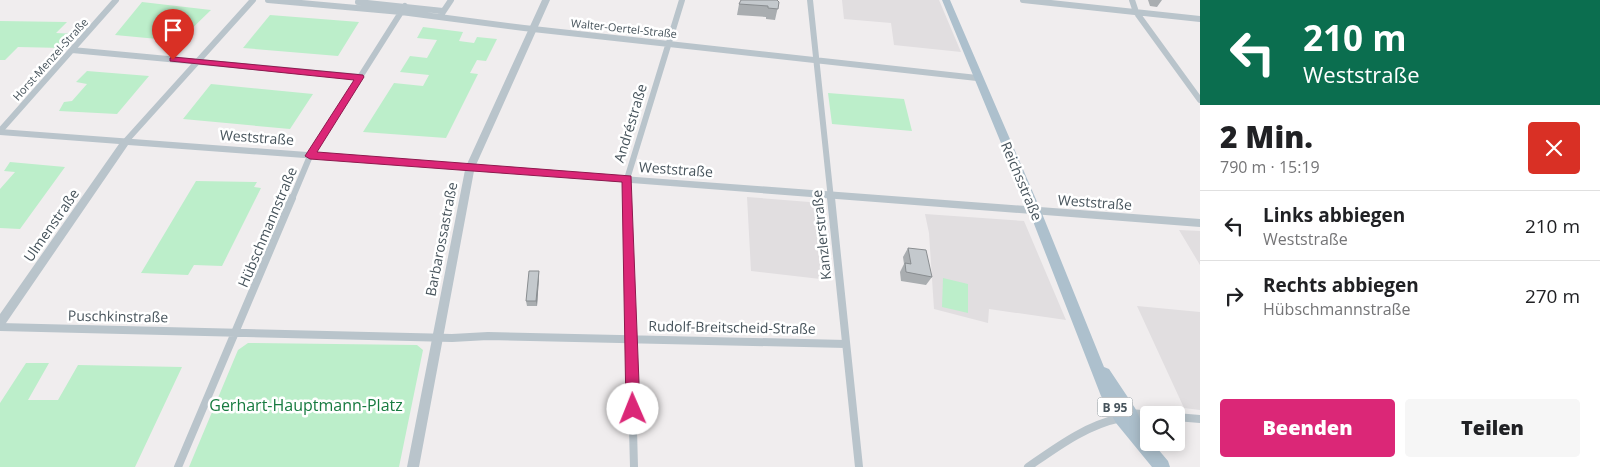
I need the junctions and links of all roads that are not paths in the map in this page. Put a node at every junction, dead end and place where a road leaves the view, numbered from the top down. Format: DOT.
graph roads {
  1 [pos="116,0"];
  2 [pos="253,0"];
  3 [pos="268,0"];
  4 [pos="452,0"];
  5 [pos="546,0"];
  6 [pos="682,0"];
  7 [pos="810,0"];
  8 [pos="946,0"];
  9 [pos="1023,0"];
  10 [pos="1132,0"];
  11 [pos="357,3"];
  12 [pos="403,9"];
  13 [pos="1136,12"];
  14 [pos="442,14"];
  15 [pos="1200,19"];
  16 [pos="533,29"];
  17 [pos="669,43"];
  18 [pos="72,50"];
  19 [pos="817,60"];
  20 [pos="196,62"];
  21 [pos="360,77"];
  22 [pos="977,78"];
  23 [pos="1200,100"];
  24 [pos="0,132"];
  25 [pos="125,142"];
  26 [pos="310,156"];
  27 [pos="470,168"];
  28 [pos="627,179"];
  29 [pos="830,194"];
  30 [pos="1035,211"];
  31 [pos="1200,223"];
  32 [pos="0,323"];
  33 [pos="0,327"];
  34 [pos="236,333"];
  35 [pos="437,337"];
  36 [pos="631,339"];
  37 [pos="846,344"];
  38 [pos="1126,415"];
  39 [pos="1140,415"];
  40 [pos="1185,418"];
  41 [pos="1200,419"];
  42 [pos="178,467"];
  43 [pos="413,467"];
  44 [pos="634,467"];
  45 [pos="859,467"];
  46 [pos="1028,467"];
  47 [pos="1162,467"];
  1 -- 18 [label="street, Horst-Menzel-Straße"];
  2 -- 20 [label="street"];
  3 -- 11 [label="street, Walter-Oertel-Straße"];
  4 -- 14 [label="street"];
  5 -- 16 [label="street, Barbarossastraße"];
  6 -- 17 [label="street, Andréstraße"];
  7 -- 19 [label="street, Kanzlerstraße"];
  8 -- 22 [label="main road, Reichsstraße / B 95"];
  9 -- 13 [label="street"];
  10 -- 13 [label="street"];
  11 -- 12 [label="street, Walter-Oertel-Straße"];
  12 -- 14 [label="street, Walter-Oertel-Straße"];
  12 -- 21 [label="street, Hübschmannstraße"];
  13 -- 15 [label="street"];
  13 -- 23 [label="street"];
  14 -- 16 [label="street, Walter-Oertel-Straße"];
  16 -- 17 [label="street, Walter-Oertel-Straße"];
  16 -- 27 [label="street, Barbarossastraße"];
  17 -- 19 [label="street, Walter-Oertel-Straße"];
  17 -- 28 [label="street, Andréstraße"];
  18 -- 20 [label="street"];
  18 -- 24 [label="street, Horst-Menzel-Straße"];
  19 -- 22 [label="street, Walter-Oertel-Straße"];
  19 -- 29 [label="street, Kanzlerstraße"];
  20 -- 21 [label="street"];
  20 -- 25 [label="street"];
  21 -- 26 [label="street, Hübschmannstraße"];
  22 -- 30 [label="main road, Reichsstraße / B 95"];
  24 -- 25 [label="street, Weststraße"];
  25 -- 26 [label="street, Weststraße"];
  25 -- 32 [label="street, Ulmenstraße"];
  26 -- 27 [label="street, Weststraße"];
  26 -- 34 [label="street, Hübschmannstraße"];
  27 -- 28 [label="street, Weststraße"];
  27 -- 35 [label="street, Barbarossastraße"];
  28 -- 29 [label="street, Weststraße"];
  28 -- 36 [label="street, Andréstraße"];
  29 -- 30 [label="street, Weststraße"];
  29 -- 37 [label="street, Kanzlerstraße"];
  30 -- 31 [label="street, Weststraße"];
  30 -- 38 [label="main road, Reichsstraße / B 95"];
  33 -- 34 [label="street, Puschkinstraße"];
  34 -- 35 [label="street"];
  34 -- 42 [label="street"];
  35 -- 36 [label="street, Rudolf-Breitscheid-Straße"];
  35 -- 43 [label="street, Barbarossastraße"];
  36 -- 37 [label="street, Rudolf-Breitscheid-Straße"];
  36 -- 44 [label="street, Andréstraße"];
  37 -- 45 [label="street, Kanzlerstraße"];
  38 -- 39 [label="street"];
  38 -- 46 [label="street"];
  38 -- 47 [label="main road, Reichsstraße / B 95"];
  40 -- 41 [label="street"];
}
